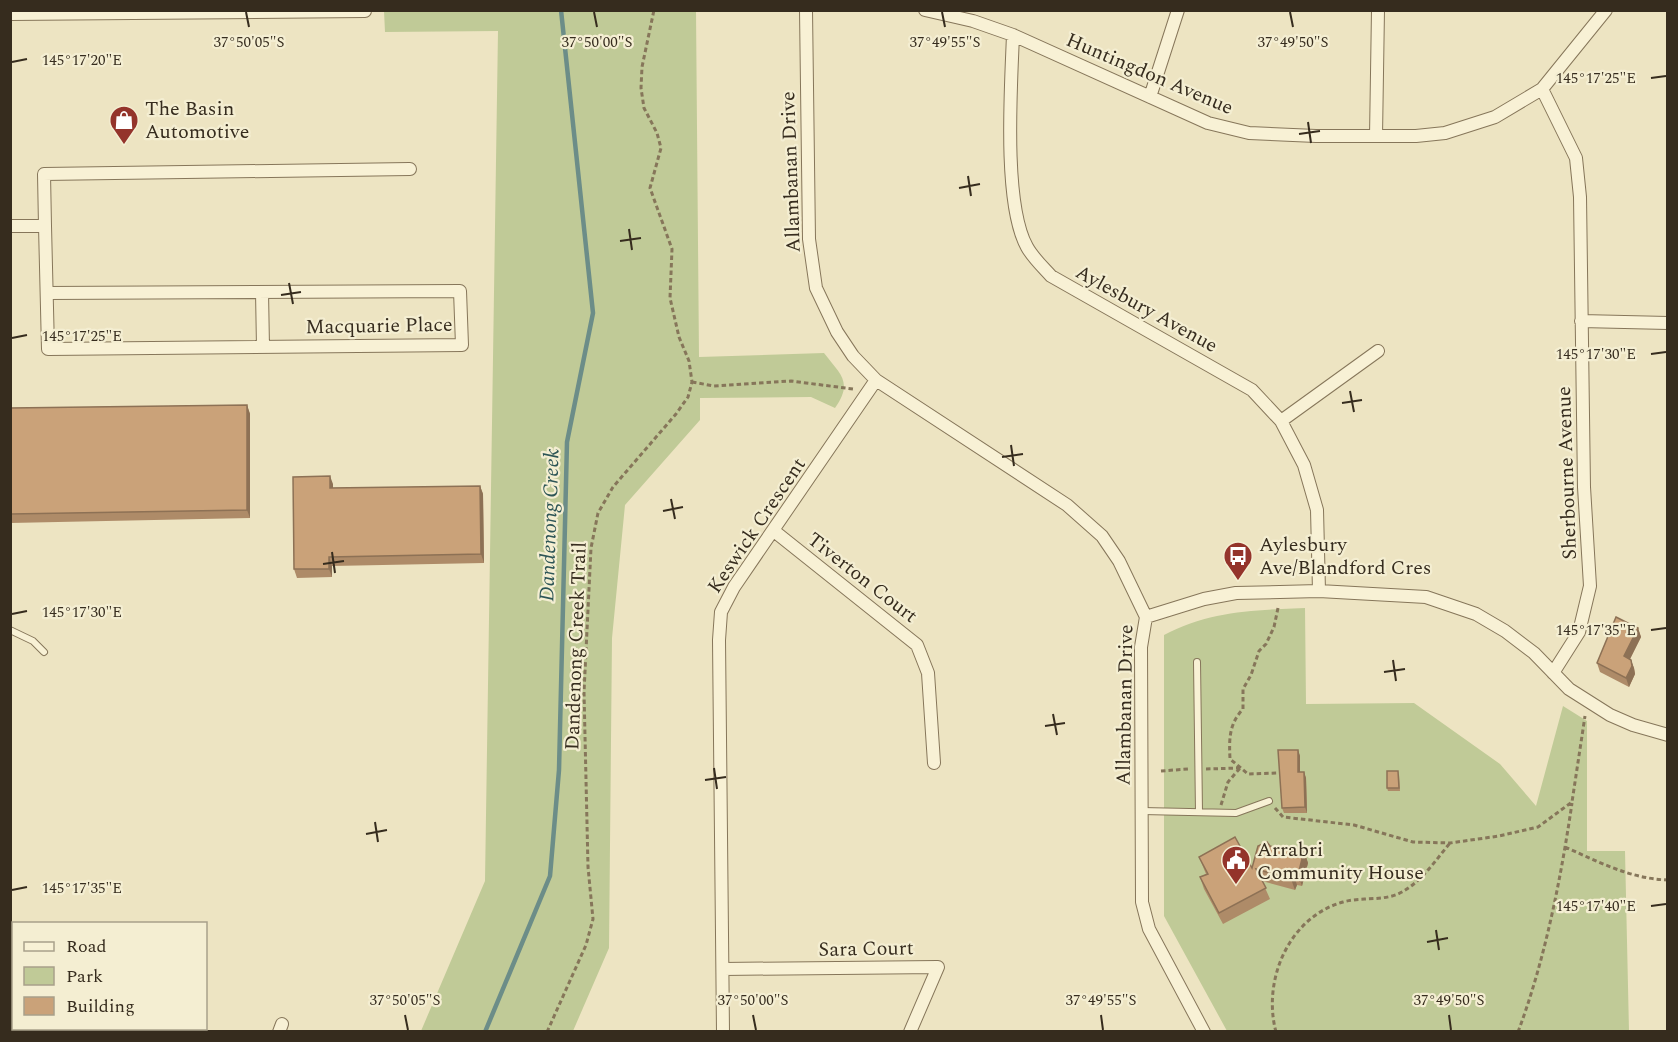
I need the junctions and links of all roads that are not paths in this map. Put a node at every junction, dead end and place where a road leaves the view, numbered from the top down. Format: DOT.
graph roads {
  1 [pos="806,10"];
  2 [pos="925,10"];
  3 [pos="1178,10"];
  4 [pos="1378,10"];
  5 [pos="1606,10"];
  6 [pos="365,11"];
  7 [pos="10,14"];
  8 [pos="1013,35"];
  9 [pos="1542,90"];
  10 [pos="1150,97"];
  11 [pos="1376,136"];
  12 [pos="410,169"];
  13 [pos="10,226"];
  14 [pos="45,226"];
  15 [pos="262,292"];
  16 [pos="47,293"];
  17 [pos="1581,321"];
  18 [pos="1668,323"];
  19 [pos="263,347"];
  20 [pos="1378,351"];
  21 [pos="876,380"];
  22 [pos="1281,421"];
  23 [pos="774,531"];
  24 [pos="1319,591"];
  25 [pos="1146,618"];
  26 [pos="10,630"];
  27 [pos="44,652"];
  28 [pos="1197,662"];
  29 [pos="1553,673"];
  30 [pos="1668,735"];
  31 [pos="934,763"];
  32 [pos="1269,801"];
  33 [pos="1142,811"];
  34 [pos="1199,812"];
  35 [pos="723,969"];
  36 [pos="723,1032"];
  37 [pos="910,1032"];
  38 [pos="1204,1032"];
  1 -- 21 [label="street, Allambanan Drive"];
  2 -- 8 [label="street, Huntingdon Avenue"];
  3 -- 10 [label="street"];
  4 -- 11 [label="street"];
  5 -- 9 [label="street, Huntingdon Avenue"];
  6 -- 7 [label="street"];
  8 -- 10 [label="street, Huntingdon Avenue"];
  8 -- 22 [label="street, Aylesbury Avenue"];
  9 -- 11 [label="street, Huntingdon Avenue"];
  9 -- 17 [label="street, Sherbourne Avenue"];
  10 -- 11 [label="street, Huntingdon Avenue"];
  12 -- 14 [label="street, Macquarie Place"];
  13 -- 14 [label="street"];
  14 -- 16 [label="street, Macquarie Place"];
  15 -- 16 [label="street, Macquarie Place"];
  15 -- 19 [label="street"];
  15 -- 19 [label="street, Macquarie Place"];
  16 -- 19 [label="street, Macquarie Place"];
  17 -- 18 [label="street"];
  17 -- 29 [label="street, Sherbourne Avenue"];
  20 -- 22 [label="street"];
  21 -- 23 [label="street, Keswick Crescent"];
  21 -- 25 [label="street, Allambanan Drive"];
  22 -- 24 [label="street, Aylesbury Avenue"];
  23 -- 31 [label="street, Tiverton Court"];
  23 -- 35 [label="street, Keswick Crescent"];
  24 -- 25 [label="street"];
  24 -- 29 [label="street"];
  25 -- 33 [label="street, Allambanan Drive"];
  26 -- 27 [label="lane"];
  28 -- 34 [label="lane"];
  29 -- 30 [label="street"];
  32 -- 34 [label="lane"];
  33 -- 34 [label="lane"];
  33 -- 38 [label="street, Allambanan Drive"];
  35 -- 36 [label="street, Keswick Crescent"];
  35 -- 37 [label="street, Sara Court"];
}
